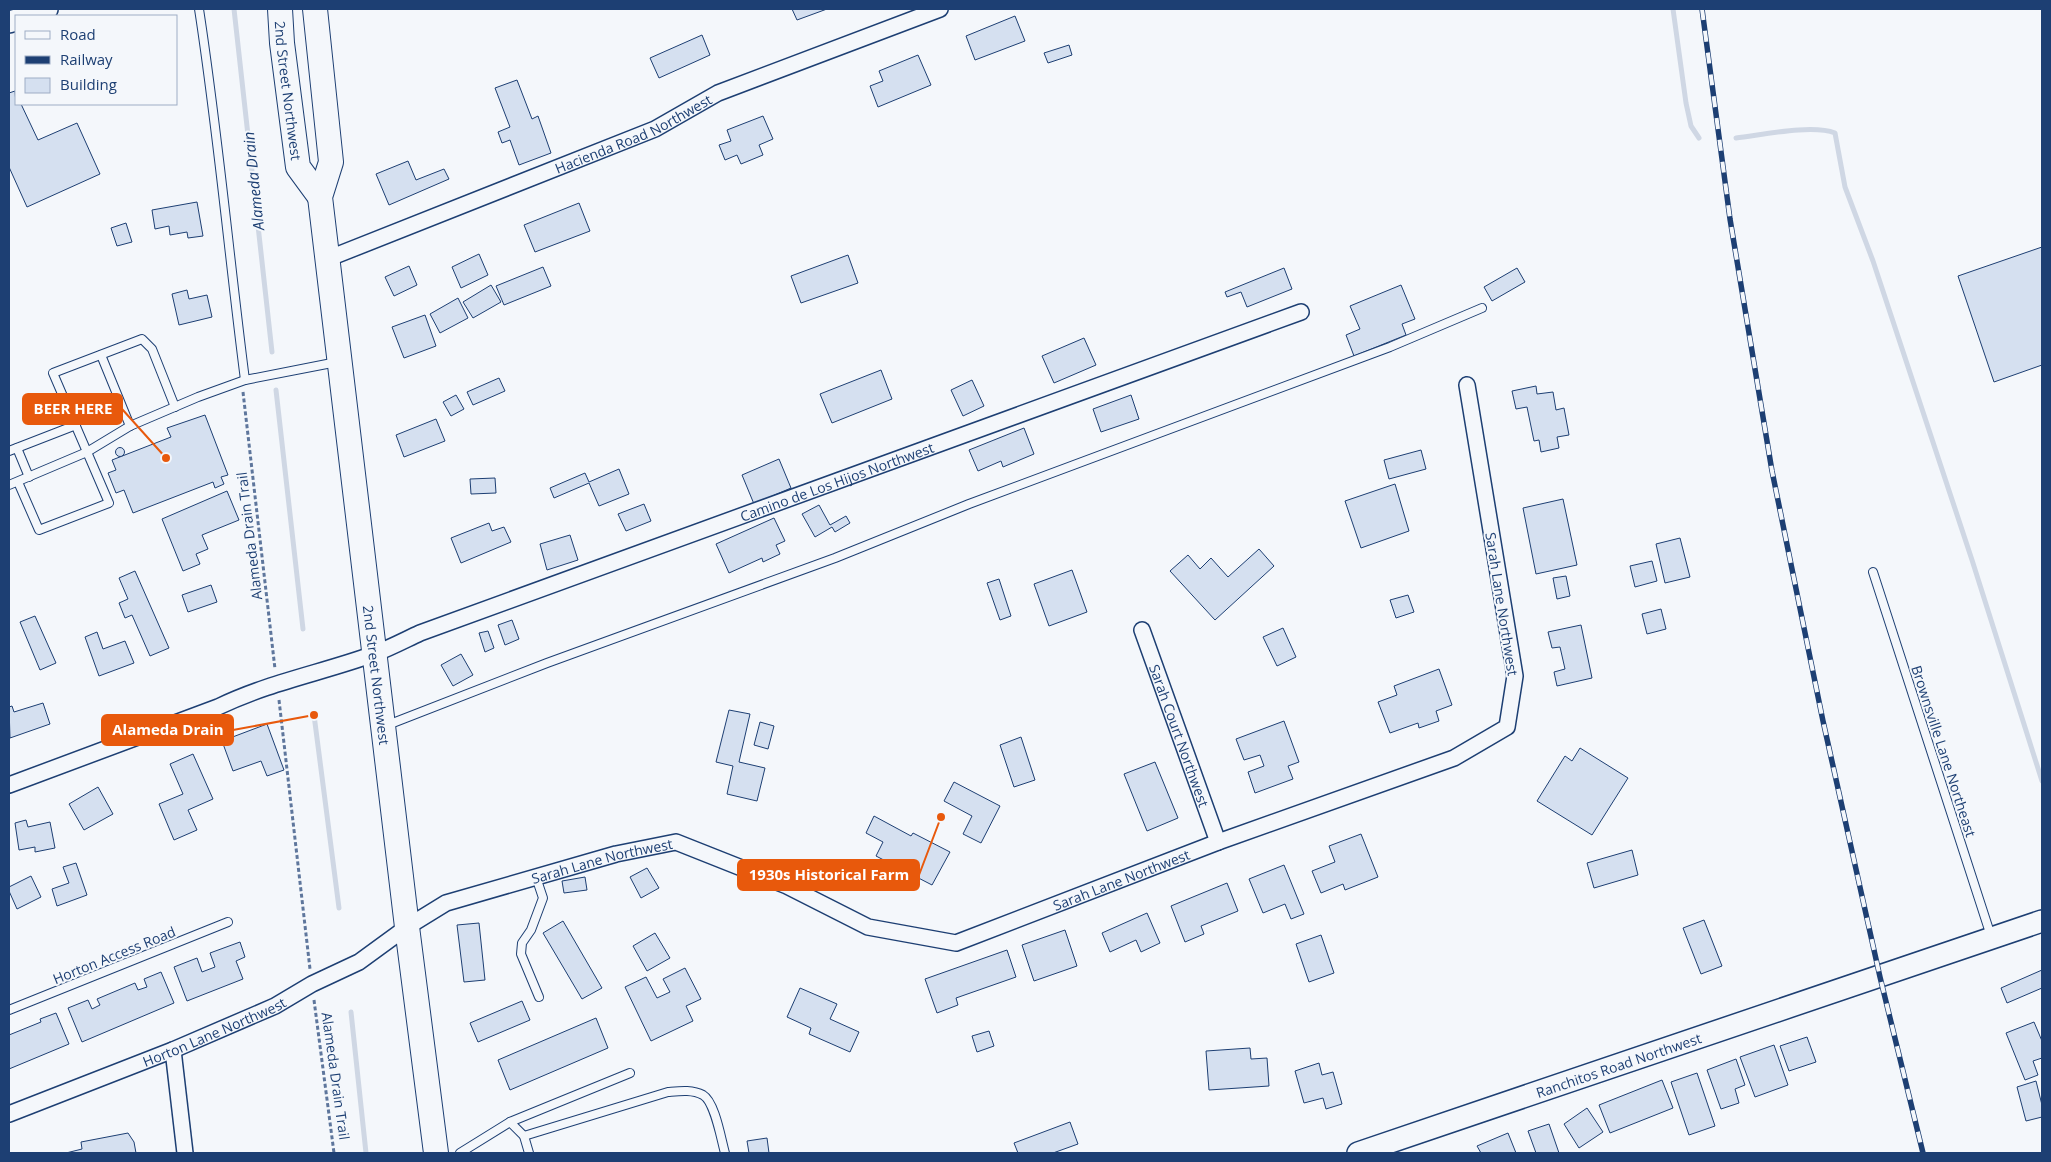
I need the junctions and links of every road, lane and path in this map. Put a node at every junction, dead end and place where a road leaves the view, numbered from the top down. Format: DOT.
graph roads {
  1 [pos="47,9"];
  2 [pos="199,9"];
  3 [pos="280,9"];
  4 [pos="315,9"];
  5 [pos="940,9"];
  6 [pos="29,15"];
  7 [pos="320,197"];
  8 [pos="327,259"];
  9 [pos="1482,308"];
  10 [pos="1302,312"];
  11 [pos="101,355"];
  12 [pos="339,362"];
  13 [pos="245,380"];
  14 [pos="1467,385"];
  15 [pos="244,400"];
  16 [pos="175,407"];
  17 [pos="76,425"];
  18 [pos="130,426"];
  19 [pos="17,448"];
  20 [pos="9,451"];
  21 [pos="88,452"];
  22 [pos="29,477"];
  23 [pos="18,482"];
  24 [pos="9,485"];
  25 [pos="1873,572"];
  26 [pos="1142,630"];
  27 [pos="375,654"];
  28 [pos="275,670"];
  29 [pos="278,696"];
  30 [pos="383,727"];
  31 [pos="9,785"];
  32 [pos="1218,842"];
  33 [pos="536,877"];
  34 [pos="2042,921"];
  35 [pos="228,922"];
  36 [pos="407,926"];
  37 [pos="1992,938"];
  38 [pos="310,966"];
  39 [pos="539,997"];
  40 [pos="314,1003"];
  41 [pos="9,1010"];
  42 [pos="173,1050"];
  43 [pos="630,1073"];
  44 [pos="9,1114"];
  45 [pos="510,1122"];
  46 [pos="524,1136"];
  47 [pos="185,1153"];
  48 [pos="334,1153"];
  49 [pos="436,1153"];
  50 [pos="460,1153"];
  51 [pos="529,1153"];
  52 [pos="725,1153"];
  53 [pos="1358,1153"];
  1 -- 6 [label="street"];
  2 -- 13 [label="lane"];
  3 -- 7 [label="main road, 2nd Street Northwest"];
  4 -- 7 [label="main road, 2nd Street Northwest"];
  5 -- 8 [label="street, Hacienda Road Northwest"];
  7 -- 8 [label="main road, 2nd Street Northwest"];
  8 -- 12 [label="main road, 2nd Street Northwest"];
  9 -- 30 [label="lane"];
  10 -- 27 [label="street, Camino de Los Hijos Northwest"];
  11 -- 16 [label="lane"];
  11 -- 17 [label="lane"];
  11 -- 18 [label="lane"];
  12 -- 13 [label="lane"];
  12 -- 27 [label="main road, 2nd Street Northwest"];
  13 -- 16 [label="lane"];
  14 -- 32 [label="street, Sarah Lane Northwest"];
  15 -- 28 [label="path, Alameda Drain Trail"];
  16 -- 18 [label="lane"];
  17 -- 19 [label="lane"];
  17 -- 21 [label="lane"];
  18 -- 21 [label="lane"];
  19 -- 20 [label="lane"];
  19 -- 22 [label="lane"];
  21 -- 22 [label="lane"];
  21 -- 23 [label="lane"];
  22 -- 23 [label="lane"];
  23 -- 24 [label="lane"];
  25 -- 37 [label="lane, Brownsville Lane Northeast"];
  26 -- 32 [label="street, Sarah Court Northwest"];
  27 -- 30 [label="main road, 2nd Street Northwest"];
  27 -- 31 [label="street, Camino de Los Hijos Northwest"];
  29 -- 38 [label="path"];
  30 -- 36 [label="main road, 2nd Street Northwest"];
  32 -- 33 [label="street, Sarah Lane Northwest"];
  33 -- 36 [label="street, Sarah Lane Northwest"];
  33 -- 39 [label="lane"];
  34 -- 37 [label="street, Ranchitos Road Northwest"];
  35 -- 41 [label="lane, Horton Access Road"];
  36 -- 42 [label="street, Horton Lane Northwest"];
  36 -- 49 [label="main road, 2nd Street Northwest"];
  37 -- 53 [label="street, Ranchitos Road Northwest"];
  40 -- 48 [label="path, Alameda Drain Trail"];
  42 -- 44 [label="street, Horton Lane Northwest"];
  42 -- 47 [label="street"];
  43 -- 45 [label="lane"];
  45 -- 46 [label="lane"];
  45 -- 50 [label="lane"];
  46 -- 51 [label="lane"];
  46 -- 52 [label="lane"];
}
